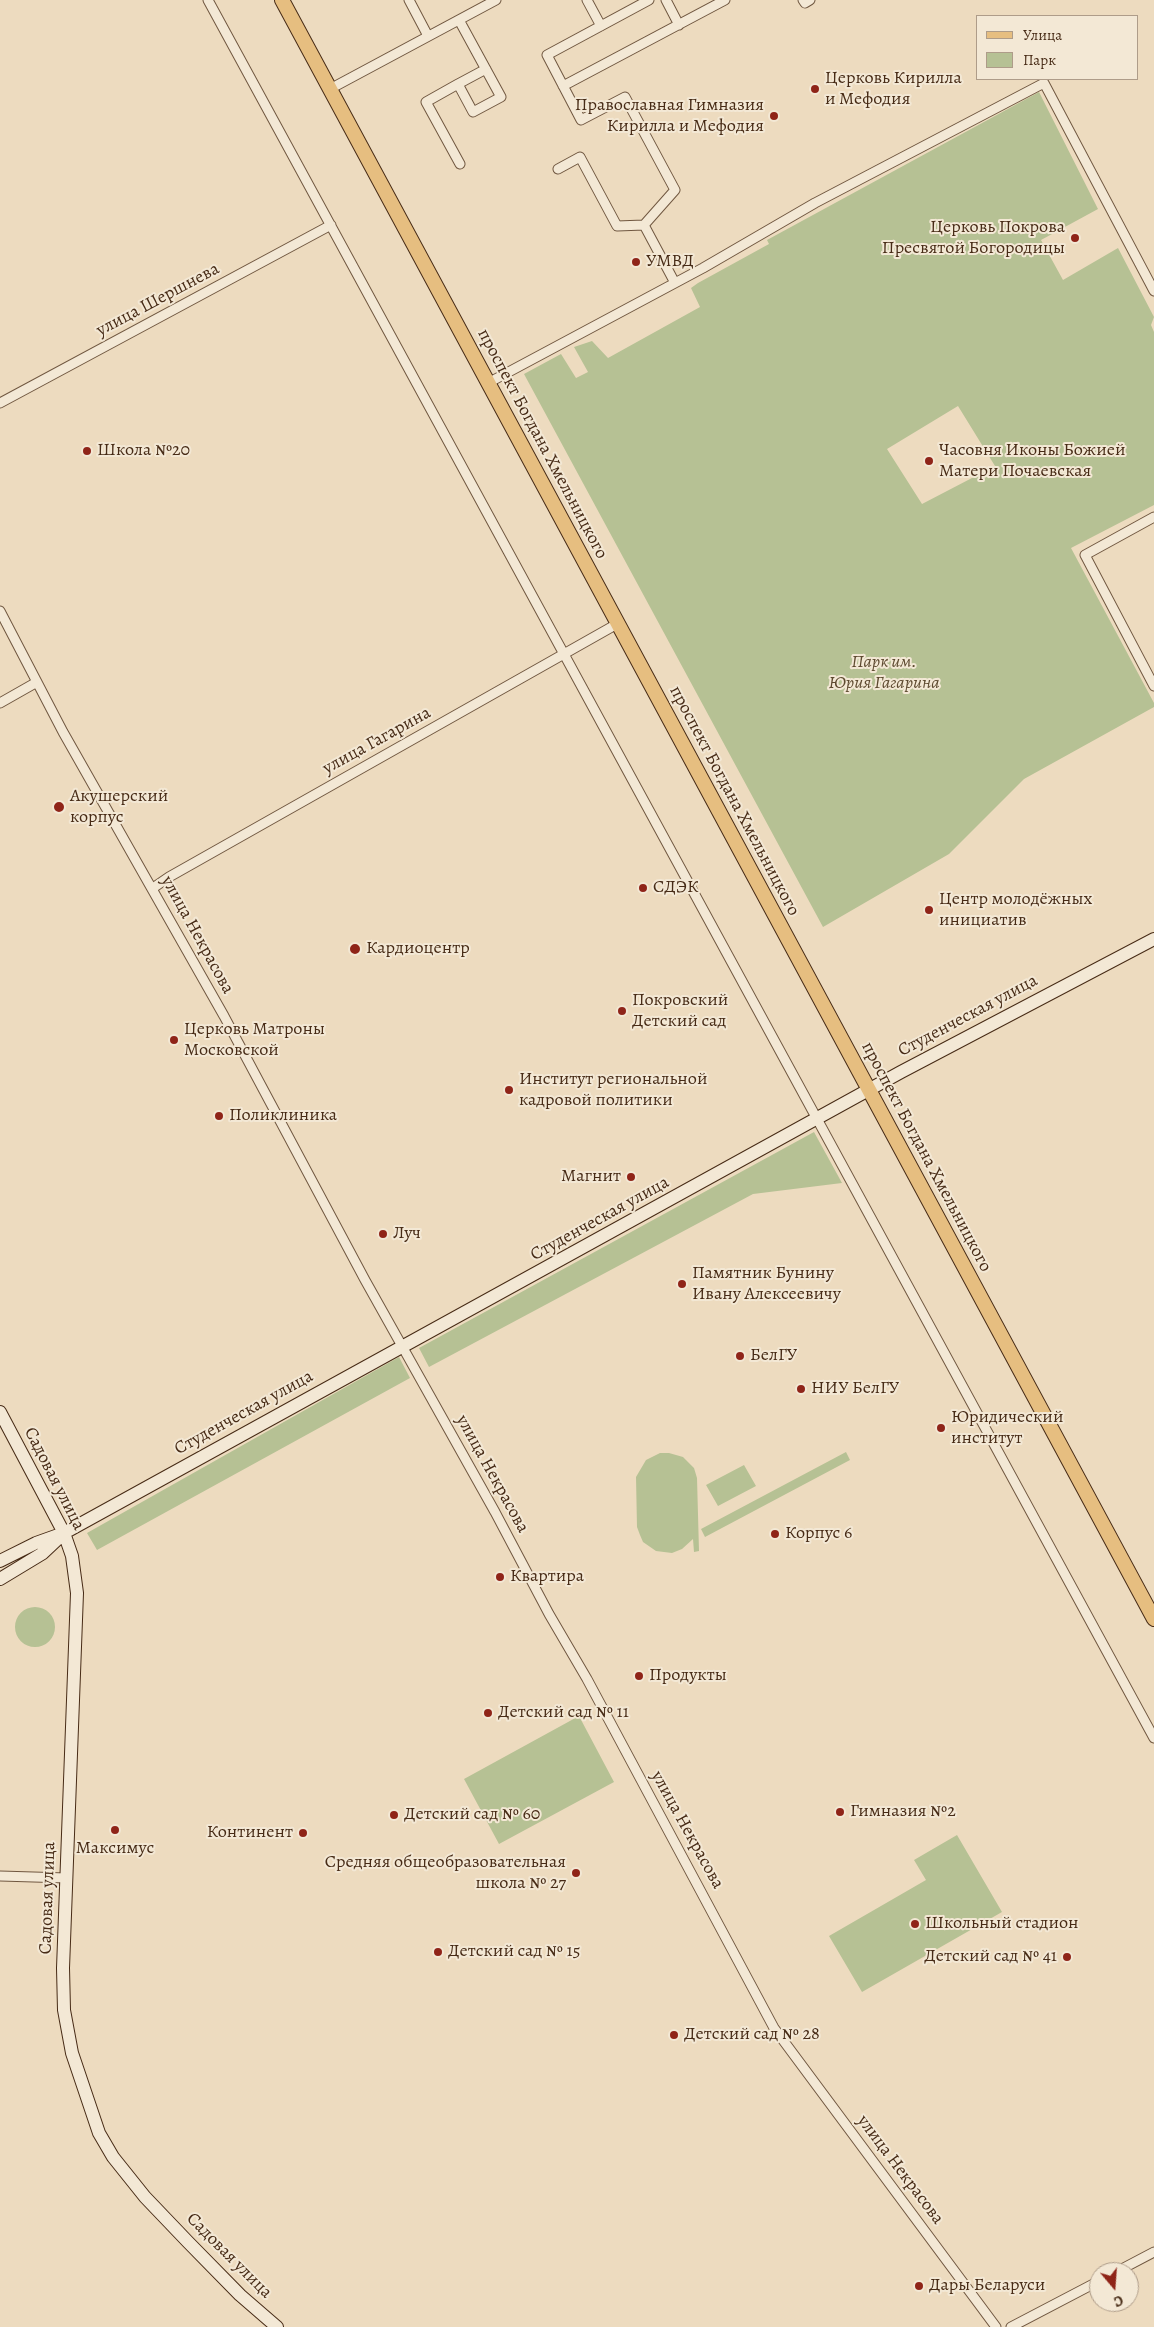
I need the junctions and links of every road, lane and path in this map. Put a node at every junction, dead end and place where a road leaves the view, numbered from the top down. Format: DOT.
graph roads {
  1 [pos="208,0"];
  2 [pos="282,0"];
  3 [pos="409,0"];
  4 [pos="496,0"];
  5 [pos="587,0"];
  6 [pos="649,0"];
  7 [pos="666,0"];
  8 [pos="725,0"];
  9 [pos="803,0"];
  10 [pos="810,0"];
  11 [pos="459,20"];
  12 [pos="679,25"];
  13 [pos="601,26"];
  14 [pos="428,36"];
  15 [pos="486,69"];
  16 [pos="458,84"];
  17 [pos="564,86"];
  18 [pos="330,89"];
  19 [pos="460,164"];
  20 [pos="558,169"];
  21 [pos="331,225"];
  22 [pos="644,225"];
  23 [pos="675,283"];
  24 [pos="1154,290"];
  25 [pos="488,383"];
  26 [pos="0,403"];
  27 [pos="1154,517"];
  28 [pos="0,612"];
  29 [pos="617,624"];
  30 [pos="564,655"];
  31 [pos="37,682"];
  32 [pos="1154,686"];
  33 [pos="0,703"];
  34 [pos="153,888"];
  35 [pos="1154,939"];
  36 [pos="869,1090"];
  37 [pos="817,1119"];
  38 [pos="403,1346"];
  39 [pos="0,1412"];
  40 [pos="64,1533"];
  41 [pos="0,1561"];
  42 [pos="0,1578"];
  43 [pos="1154,1619"];
  44 [pos="1154,1738"];
  45 [pos="0,1876"];
  46 [pos="67,1878"];
  47 [pos="1154,2252"];
  48 [pos="1135,2262"];
  49 [pos="1089,2286"];
  50 [pos="277,2327"];
  51 [pos="996,2327"];
  52 [pos="1010,2327"];
  1 -- 21 [label="street"];
  2 -- 18 [label="main road, проспект Богдана Хмельницкого"];
  3 -- 14 [label="street"];
  4 -- 11 [label="street"];
  5 -- 13 [label="street"];
  6 -- 13 [label="street"];
  7 -- 12 [label="street"];
  8 -- 12 [label="street"];
  9 -- 10 [label="street"];
  11 -- 14 [label="street"];
  11 -- 15 [label="street"];
  12 -- 17 [label="street"];
  13 -- 17 [label="street"];
  14 -- 18 [label="street"];
  15 -- 16 [label="street"];
  15 -- 16 [label="street"];
  16 -- 19 [label="street"];
  17 -- 22 [label="street"];
  18 -- 25 [label="main road, проспект Богдана Хмельницкого"];
  20 -- 22 [label="street"];
  21 -- 26 [label="street, улица Шершнева"];
  21 -- 30 [label="street"];
  22 -- 23 [label="street"];
  23 -- 24 [label="street"];
  23 -- 25 [label="street"];
  25 -- 29 [label="main road, проспект Богдана Хмельницкого"];
  27 -- 32 [label="street"];
  28 -- 31 [label="street, улица Некрасова"];
  29 -- 30 [label="street, улица Гагарина"];
  29 -- 36 [label="main road, проспект Богдана Хмельницкого"];
  30 -- 34 [label="street, улица Гагарина"];
  30 -- 37 [label="street"];
  31 -- 33 [label="street"];
  31 -- 34 [label="street, улица Некрасова"];
  34 -- 38 [label="street, улица Некрасова"];
  35 -- 36 [label="main road, Студенческая улица"];
  36 -- 37 [label="main road, Студенческая улица"];
  36 -- 43 [label="main road, проспект Богдана Хмельницкого"];
  37 -- 38 [label="main road, Студенческая улица"];
  37 -- 44 [label="street"];
  38 -- 40 [label="main road, Студенческая улица"];
  38 -- 51 [label="street, улица Некрасова"];
  39 -- 40 [label="main road, Садовая улица"];
  40 -- 41 [label="main road, Студенческая улица"];
  40 -- 42 [label="main road, Студенческая улица"];
  40 -- 46 [label="main road, Садовая улица"];
  45 -- 46 [label="street"];
  46 -- 50 [label="main road, Садовая улица"];
  47 -- 48 [label="street"];
  49 -- 52 [label="street"];
}
